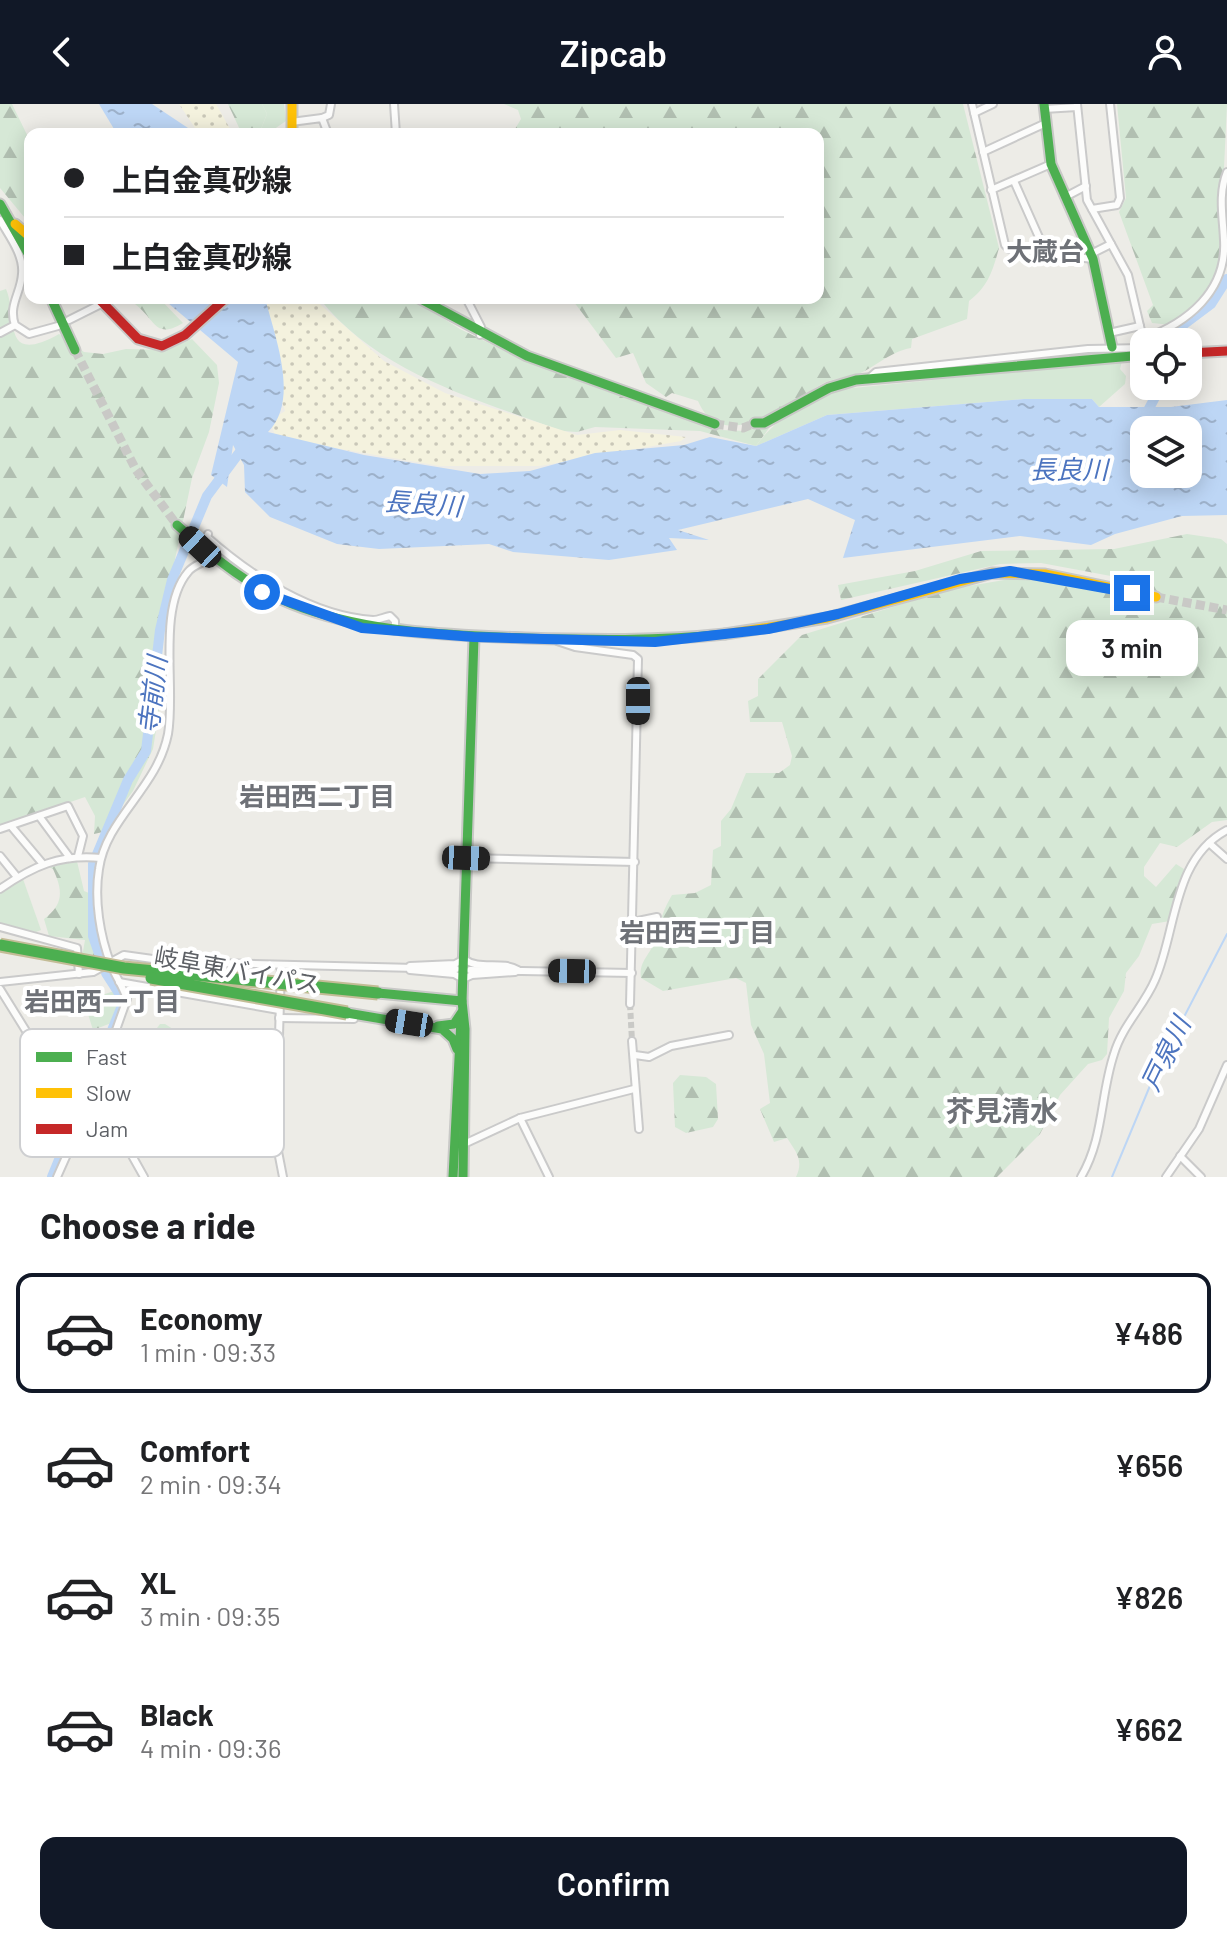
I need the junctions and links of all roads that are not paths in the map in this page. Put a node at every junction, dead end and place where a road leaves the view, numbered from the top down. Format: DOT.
graph roads {
  1 [pos="292,104"];
  2 [pos="331,104"];
  3 [pos="394,104"];
  4 [pos="972,104"];
  5 [pos="993,104"];
  6 [pos="1110,104"];
  7 [pos="1077,105"];
  8 [pos="1044,107"];
  9 [pos="974,113"];
  10 [pos="322,118"];
  11 [pos="1046,123"];
  12 [pos="292,128"];
  13 [pos="326,128"];
  14 [pos="396,128"];
  15 [pos="983,152"];
  16 [pos="1051,164"];
  17 [pos="1227,172"];
  18 [pos="1014,181"];
  19 [pos="1086,186"];
  20 [pos="991,190"];
  21 [pos="1065,197"];
  22 [pos="0,204"];
  23 [pos="1092,209"];
  24 [pos="3,224"];
  25 [pos="24,234"];
  26 [pos="1111,244"];
  27 [pos="24,250"];
  28 [pos="1046,253"];
  29 [pos="1092,257"];
  30 [pos="54,304"];
  31 [pos="94,304"];
  32 [pos="104,304"];
  33 [pos="219,304"];
  34 [pos="429,304"];
  35 [pos="469,304"];
  36 [pos="69,320"];
  37 [pos="15,325"];
  38 [pos="58,326"];
  39 [pos="1140,326"];
  40 [pos="0,333"];
  41 [pos="1109,333"];
  42 [pos="480,335"];
  43 [pos="1112,347"];
  44 [pos="1130,348"];
  45 [pos="75,350"];
  46 [pos="1227,351"];
  47 [pos="1202,352"];
  48 [pos="1130,356"];
  49 [pos="868,379"];
  50 [pos="755,423"];
  51 [pos="715,424"];
  52 [pos="179,527"];
  53 [pos="208,534"];
  54 [pos="209,559"];
  55 [pos="1156,597"];
  56 [pos="395,631"];
  57 [pos="474,637"];
  58 [pos="550,639"];
  59 [pos="39,816"];
  60 [pos="11,826"];
  61 [pos="0,829"];
  62 [pos="1227,830"];
  63 [pos="1209,843"];
  64 [pos="0,856"];
  65 [pos="78,856"];
  66 [pos="70,858"];
  67 [pos="97,858"];
  68 [pos="466,858"];
  69 [pos="1227,859"];
  70 [pos="635,862"];
  71 [pos="42,863"];
  72 [pos="17,877"];
  73 [pos="0,889"];
  74 [pos="657,917"];
  75 [pos="633,922"];
  76 [pos="0,927"];
  77 [pos="0,948"];
  78 [pos="111,965"];
  79 [pos="281,966"];
  80 [pos="407,968"];
  81 [pos="463,969"];
  82 [pos="518,970"];
  83 [pos="632,973"];
  84 [pos="79,974"];
  85 [pos="0,982"];
  86 [pos="119,982"];
  87 [pos="0,989"];
  88 [pos="630,1004"];
  89 [pos="462,1007"];
  90 [pos="279,1010"];
  91 [pos="346,1017"];
  92 [pos="279,1018"];
  93 [pos="432,1026"];
  94 [pos="25,1029"];
  95 [pos="116,1029"];
  96 [pos="279,1029"];
  97 [pos="729,1035"];
  98 [pos="632,1041"];
  99 [pos="457,1049"];
  100 [pos="635,1055"];
  101 [pos="1227,1065"];
  102 [pos="634,1089"];
  103 [pos="520,1118"];
  104 [pos="639,1129"];
  105 [pos="464,1144"];
  106 [pos="1180,1156"];
  107 [pos="65,1157"];
  108 [pos="133,1157"];
  109 [pos="279,1157"];
  110 [pos="57,1177"];
  111 [pos="144,1177"];
  112 [pos="283,1177"];
  113 [pos="453,1177"];
  114 [pos="463,1177"];
  115 [pos="549,1177"];
  116 [pos="1081,1177"];
  117 [pos="1166,1177"];
  118 [pos="1201,1177"];
  1 -- 12 [label="main road"];
  2 -- 10 [label="street"];
  3 -- 14 [label="street"];
  4 -- 9 [label="street"];
  5 -- 9 [label="street"];
  6 -- 23 [label="street"];
  7 -- 8 [label="street"];
  7 -- 19 [label="street"];
  8 -- 11 [label="main road"];
  9 -- 15 [label="street"];
  10 -- 12 [label="street"];
  10 -- 13 [label="street"];
  11 -- 15 [label="street"];
  11 -- 16 [label="main road"];
  15 -- 20 [label="street"];
  16 -- 18 [label="street"];
  16 -- 21 [label="main road"];
  17 -- 39 [label="street"];
  18 -- 20 [label="street"];
  18 -- 28 [label="street"];
  19 -- 21 [label="street"];
  19 -- 23 [label="street"];
  20 -- 28 [label="street"];
  21 -- 29 [label="main road"];
  22 -- 24 [label="main road"];
  23 -- 26 [label="street"];
  24 -- 25 [label="main road"];
  24 -- 27 [label="main road"];
  24 -- 37 [label="street"];
  26 -- 29 [label="street"];
  26 -- 39 [label="street"];
  28 -- 29 [label="street"];
  29 -- 41 [label="main road"];
  30 -- 45 [label="main road"];
  31 -- 36 [label="street"];
  32 -- 33 [label="main road"];
  34 -- 42 [label="main road"];
  35 -- 42 [label="street"];
  37 -- 38 [label="street"];
  37 -- 40 [label="street"];
  39 -- 41 [label="street"];
  41 -- 43 [label="main road"];
  42 -- 51 [label="main road"];
  43 -- 44 [label="street"];
  43 -- 49 [label="street"];
  46 -- 47 [label="main road"];
  48 -- 49 [label="main road"];
  49 -- 50 [label="main road"];
  52 -- 56 [label="main road"];
  53 -- 56 [label="street"];
  54 -- 67 [label="street"];
  55 -- 58 [label="main road"];
  56 -- 57 [label="main road"];
  57 -- 58 [label="main road"];
  57 -- 68 [label="main road"];
  58 -- 70 [label="street"];
  59 -- 60 [label="street"];
  59 -- 65 [label="street"];
  59 -- 66 [label="street"];
  60 -- 61 [label="street"];
  60 -- 71 [label="street"];
  62 -- 63 [label="street"];
  63 -- 69 [label="street"];
  63 -- 116 [label="street"];
  64 -- 72 [label="street"];
  65 -- 66 [label="street"];
  65 -- 67 [label="street"];
  66 -- 71 [label="street"];
  67 -- 78 [label="street"];
  68 -- 70 [label="street"];
  68 -- 81 [label="main road"];
  70 -- 75 [label="street"];
  71 -- 72 [label="street"];
  72 -- 73 [label="street"];
  74 -- 75 [label="street"];
  75 -- 83 [label="street"];
  76 -- 84 [label="street"];
  77 -- 89 [label="main road, 岐阜東バイパス, bridge"];
  77 -- 91 [label="main road, 岐阜東バイパス, bridge"];
  78 -- 79 [label="street"];
  78 -- 84 [label="street"];
  78 -- 86 [label="street"];
  79 -- 80 [label="street"];
  79 -- 90 [label="street"];
  80 -- 81 [label="street"];
  80 -- 81 [label="street"];
  80 -- 81 [label="street"];
  81 -- 82 [label="street"];
  81 -- 82 [label="street"];
  81 -- 82 [label="street"];
  81 -- 89 [label="main road"];
  82 -- 83 [label="street"];
  83 -- 88 [label="street"];
  84 -- 85 [label="street"];
  86 -- 90 [label="street"];
  86 -- 95 [label="street"];
  87 -- 94 [label="street"];
  89 -- 93 [label="main road"];
  89 -- 99 [label="main road"];
  89 -- 105 [label="main road"];
  90 -- 92 [label="street"];
  91 -- 92 [label="street"];
  91 -- 93 [label="main road, 岐阜東バイパス"];
  92 -- 96 [label="street"];
  93 -- 99 [label="main road"];
  97 -- 100 [label="street"];
  98 -- 100 [label="street"];
  99 -- 113 [label="main road"];
  100 -- 102 [label="street"];
  101 -- 106 [label="street"];
  102 -- 103 [label="street"];
  102 -- 104 [label="street"];
  103 -- 105 [label="street"];
  103 -- 115 [label="street"];
  105 -- 114 [label="main road"];
  106 -- 117 [label="street"];
  106 -- 118 [label="street"];
  107 -- 110 [label="street"];
  108 -- 111 [label="street"];
  109 -- 112 [label="street"];
}
